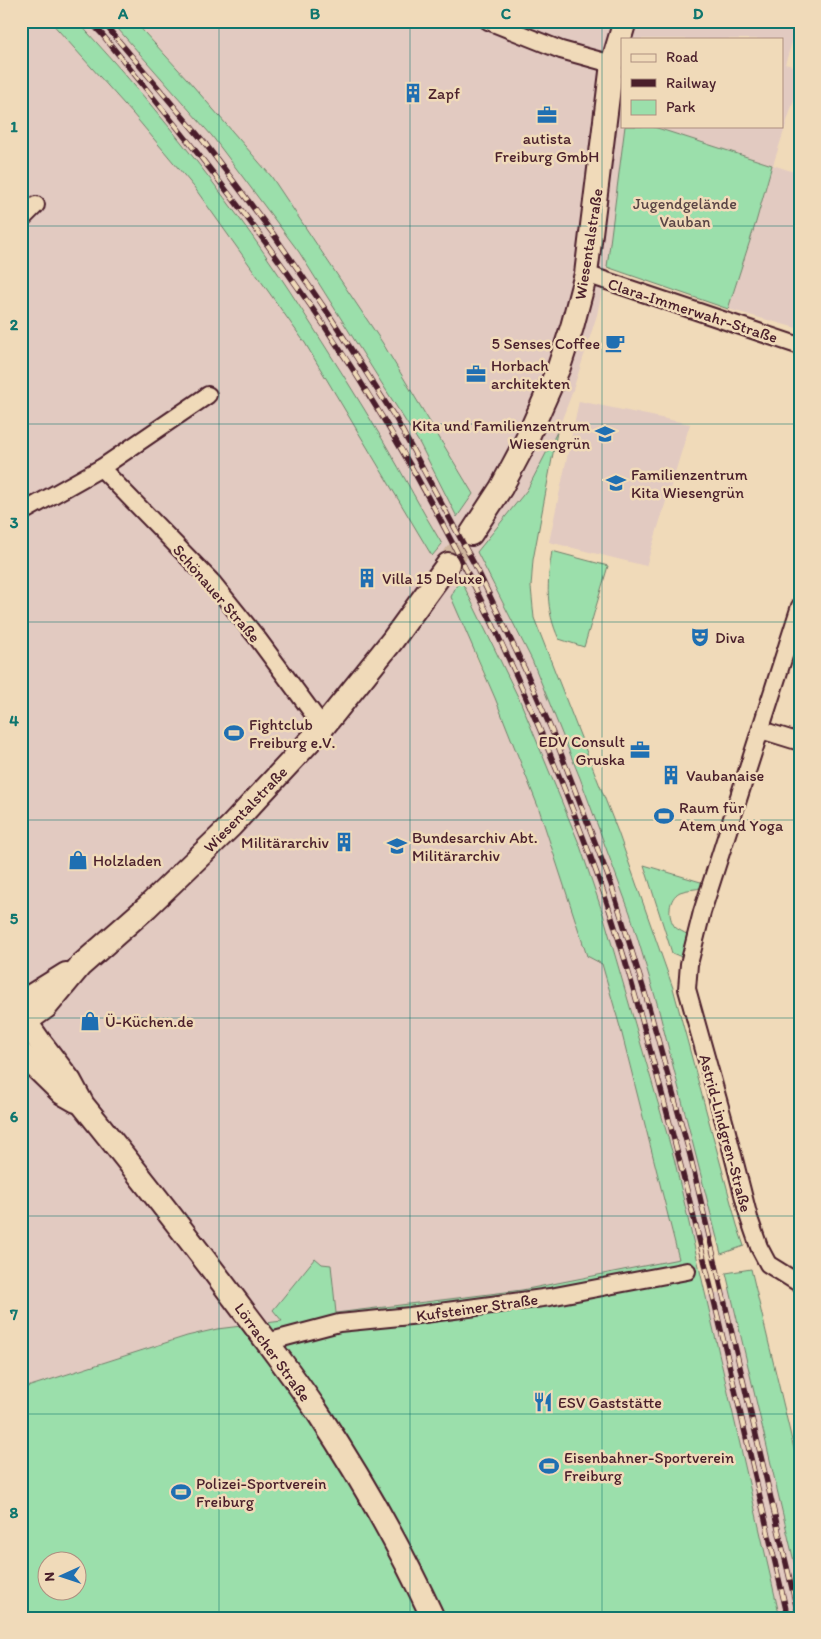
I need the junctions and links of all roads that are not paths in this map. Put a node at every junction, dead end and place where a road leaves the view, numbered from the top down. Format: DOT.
graph roads {
  1 [pos="488,21"];
  2 [pos="625,21"];
  3 [pos="612,64"];
  4 [pos="36,205"];
  5 [pos="21,220"];
  6 [pos="586,274"];
  7 [pos="800,346"];
  8 [pos="208,395"];
  9 [pos="101,468"];
  10 [pos="21,513"];
  11 [pos="471,534"];
  12 [pos="448,564"];
  13 [pos="800,606"];
  14 [pos="323,727"];
  15 [pos="760,730"];
  16 [pos="800,742"];
  17 [pos="22,1016"];
  18 [pos="21,1053"];
  19 [pos="83,1105"];
  20 [pos="687,1271"];
  21 [pos="800,1284"];
  22 [pos="267,1342"];
  23 [pos="433,1618"];
  1 -- 3 [label="street"];
  2 -- 3 [label="main road, Wiesentalstraße"];
  3 -- 6 [label="main road, Wiesentalstraße"];
  4 -- 5 [label="street"];
  6 -- 7 [label="street, Clara-Immerwahr-Straße"];
  6 -- 11 [label="main road, Wiesentalstraße"];
  8 -- 9 [label="street"];
  9 -- 10 [label="street"];
  9 -- 14 [label="street, Schönauer Straße"];
  12 -- 14 [label="main road, Wiesentalstraße"];
  13 -- 15 [label="street, Astrid-Lindgren-Straße"];
  14 -- 17 [label="main road, Wiesentalstraße"];
  15 -- 16 [label="street"];
  15 -- 21 [label="street, Astrid-Lindgren-Straße"];
  17 -- 19 [label="main road, Lörracher Straße"];
  18 -- 19 [label="main road, Lörracher Straße"];
  19 -- 22 [label="main road, Lörracher Straße"];
  20 -- 22 [label="street, Kufsteiner Straße"];
  22 -- 23 [label="main road, Lörracher Straße"];
}
